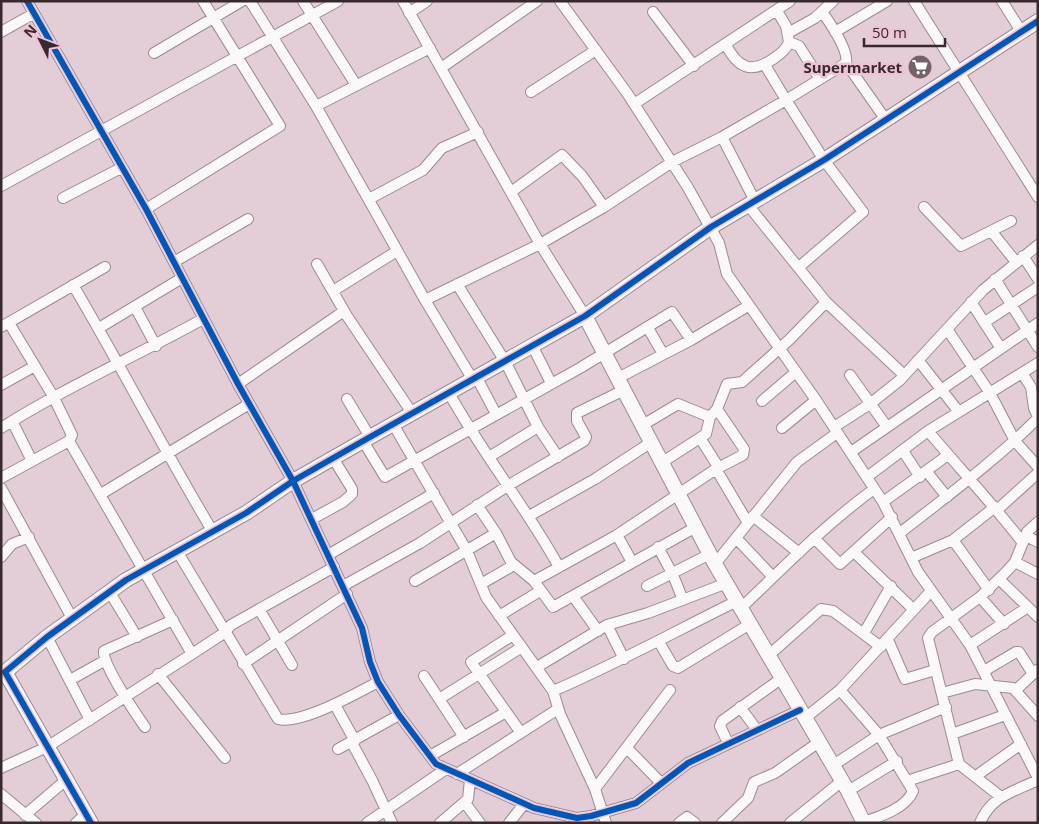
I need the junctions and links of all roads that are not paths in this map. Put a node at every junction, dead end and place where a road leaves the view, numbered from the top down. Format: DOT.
graph roads {
  1 [pos="26,1"];
  2 [pos="203,1"];
  3 [pos="242,1"];
  4 [pos="250,1"];
  5 [pos="303,1"];
  6 [pos="338,1"];
  7 [pos="402,1"];
  8 [pos="427,1"];
  9 [pos="537,1"];
  10 [pos="560,1"];
  11 [pos="790,1"];
  12 [pos="832,1"];
  13 [pos="887,1"];
  14 [pos="914,1"];
  15 [pos="1002,1"];
  16 [pos="777,11"];
  17 [pos="653,12"];
  18 [pos="823,12"];
  19 [pos="409,13"];
  20 [pos="33,14"];
  21 [pos="312,15"];
  22 [pos="213,17"];
  23 [pos="1038,21"];
  24 [pos="1021,31"];
  25 [pos="1,32"];
  26 [pos="835,32"];
  27 [pos="272,36"];
  28 [pos="789,38"];
  29 [pos="726,45"];
  30 [pos="430,48"];
  31 [pos="596,50"];
  32 [pos="154,53"];
  33 [pos="237,55"];
  34 [pos="846,63"];
  35 [pos="764,65"];
  36 [pos="694,66"];
  37 [pos="441,68"];
  38 [pos="959,70"];
  39 [pos="820,79"];
  40 [pos="356,85"];
  41 [pos="531,92"];
  42 [pos="786,100"];
  43 [pos="634,104"];
  44 [pos="316,106"];
  45 [pos="886,120"];
  46 [pos="101,132"];
  47 [pos="478,132"];
  48 [pos="722,138"];
  49 [pos="824,160"];
  50 [pos="672,162"];
  51 [pos="121,168"];
  52 [pos="1,186"];
  53 [pos="511,192"];
  54 [pos="1038,197"];
  55 [pos="63,198"];
  56 [pos="369,199"];
  57 [pos="751,203"];
  58 [pos="604,207"];
  59 [pos="924,207"];
  60 [pos="146,209"];
  61 [pos="248,219"];
  62 [pos="1011,220"];
  63 [pos="711,227"];
  64 [pos="992,232"];
  65 [pos="540,244"];
  66 [pos="1038,245"];
  67 [pos="397,251"];
  68 [pos="1019,259"];
  69 [pos="174,262"];
  70 [pos="317,264"];
  71 [pos="106,267"];
  72 [pos="799,267"];
  73 [pos="182,278"];
  74 [pos="996,279"];
  75 [pos="1038,279"];
  76 [pos="457,284"];
  77 [pos="73,285"];
  78 [pos="1038,287"];
  79 [pos="334,291"];
  80 [pos="424,300"];
  81 [pos="826,302"];
  82 [pos="971,302"];
  83 [pos="1011,304"];
  84 [pos="748,306"];
  85 [pos="135,307"];
  86 [pos="344,312"];
  87 [pos="585,316"];
  88 [pos="203,319"];
  89 [pos="985,322"];
  90 [pos="1038,322"];
  91 [pos="5,325"];
  92 [pos="99,328"];
  93 [pos="648,328"];
  94 [pos="947,329"];
  95 [pos="1027,329"];
  96 [pos="691,340"];
  97 [pos="156,346"];
  98 [pos="533,347"];
  99 [pos="1000,347"];
  100 [pos="1038,347"];
  101 [pos="780,348"];
  102 [pos="604,354"];
  103 [pos="664,354"];
  104 [pos="918,360"];
  105 [pos="506,363"];
  106 [pos="1038,363"];
  107 [pos="119,364"];
  108 [pos="35,366"];
  109 [pos="973,366"];
  110 [pos="796,372"];
  111 [pos="1022,373"];
  112 [pos="850,375"];
  113 [pos="904,375"];
  114 [pos="475,379"];
  115 [pos="551,383"];
  116 [pos="1,384"];
  117 [pos="238,384"];
  118 [pos="621,384"];
  119 [pos="942,389"];
  120 [pos="449,393"];
  121 [pos="990,393"];
  122 [pos="53,396"];
  123 [pos="347,399"];
  124 [pos="523,399"];
  125 [pos="816,400"];
  126 [pos="762,401"];
  127 [pos="249,404"];
  128 [pos="870,404"];
  129 [pos="717,409"];
  130 [pos="959,412"];
  131 [pos="412,413"];
  132 [pos="496,414"];
  133 [pos="710,417"];
  134 [pos="1038,417"];
  135 [pos="12,421"];
  136 [pos="393,424"];
  137 [pos="642,426"];
  138 [pos="538,427"];
  139 [pos="888,427"];
  140 [pos="1,428"];
  141 [pos="782,428"];
  142 [pos="469,430"];
  143 [pos="835,430"];
  144 [pos="928,432"];
  145 [pos="700,438"];
  146 [pos="366,439"];
  147 [pos="69,441"];
  148 [pos="1015,441"];
  149 [pos="650,443"];
  150 [pos="903,451"];
  151 [pos="851,452"];
  152 [pos="167,454"];
  153 [pos="948,455"];
  154 [pos="489,457"];
  155 [pos="558,457"];
  156 [pos="334,458"];
  157 [pos="415,460"];
  158 [pos="32,461"];
  159 [pos="661,463"];
  160 [pos="1038,467"];
  161 [pos="717,468"];
  162 [pos="1038,473"];
  163 [pos="924,474"];
  164 [pos="867,477"];
  165 [pos="1,478"];
  166 [pos="968,480"];
  167 [pos="293,481"];
  168 [pos="509,485"];
  169 [pos="1,488"];
  170 [pos="874,489"];
  171 [pos="434,493"];
  172 [pos="101,494"];
  173 [pos="678,494"];
  174 [pos="947,497"];
  175 [pos="883,502"];
  176 [pos="477,505"];
  177 [pos="996,508"];
  178 [pos="528,516"];
  179 [pos="892,517"];
  180 [pos="312,519"];
  181 [pos="750,520"];
  182 [pos="1038,522"];
  183 [pos="451,523"];
  184 [pos="696,527"];
  185 [pos="212,532"];
  186 [pos="496,533"];
  187 [pos="900,533"];
  188 [pos="616,535"];
  189 [pos="29,537"];
  190 [pos="736,538"];
  191 [pos="814,538"];
  192 [pos="953,540"];
  193 [pos="1024,540"];
  194 [pos="1038,542"];
  195 [pos="658,547"];
  196 [pos="177,551"];
  197 [pos="467,551"];
  198 [pos="854,552"];
  199 [pos="799,553"];
  200 [pos="328,555"];
  201 [pos="1,557"];
  202 [pos="911,558"];
  203 [pos="713,559"];
  204 [pos="632,562"];
  205 [pos="1016,562"];
  206 [pos="514,565"];
  207 [pos="334,567"];
  208 [pos="559,567"];
  209 [pos="144,569"];
  210 [pos="673,574"];
  211 [pos="1038,574"];
  212 [pos="773,577"];
  213 [pos="999,579"];
  214 [pos="415,581"];
  215 [pos="534,581"];
  216 [pos="727,583"];
  217 [pos="481,584"];
  218 [pos="647,586"];
  219 [pos="891,586"];
  220 [pos="345,590"];
  221 [pos="989,590"];
  222 [pos="109,591"];
  223 [pos="540,591"];
  224 [pos="930,591"];
  225 [pos="574,596"];
  226 [pos="980,597"];
  227 [pos="683,600"];
  228 [pos="739,605"];
  229 [pos="259,609"];
  230 [pos="914,609"];
  231 [pos="1034,609"];
  232 [pos="499,616"];
  233 [pos="72,618"];
  234 [pos="951,618"];
  235 [pos="173,620"];
  236 [pos="750,624"];
  237 [pos="1004,624"];
  238 [pos="607,625"];
  239 [pos="598,631"];
  240 [pos="224,632"];
  241 [pos="864,633"];
  242 [pos="513,635"];
  243 [pos="47,637"];
  244 [pos="137,637"];
  245 [pos="277,640"];
  246 [pos="659,642"];
  247 [pos="884,643"];
  248 [pos="970,645"];
  249 [pos="522,647"];
  250 [pos="192,654"];
  251 [pos="768,656"];
  252 [pos="624,659"];
  253 [pos="104,661"];
  254 [pos="243,664"];
  255 [pos="292,665"];
  256 [pos="537,667"];
  257 [pos="935,670"];
  258 [pos="984,671"];
  259 [pos="2,672"];
  260 [pos="1035,672"];
  261 [pos="158,674"];
  262 [pos="478,674"];
  263 [pos="424,676"];
  264 [pos="782,678"];
  265 [pos="70,680"];
  266 [pos="378,682"];
  267 [pos="991,686"];
  268 [pos="670,690"];
  269 [pos="840,690"];
  270 [pos="1016,690"];
  271 [pos="553,691"];
  272 [pos="942,693"];
  273 [pos="124,698"];
  274 [pos="438,699"];
  275 [pos="335,705"];
  276 [pos="740,707"];
  277 [pos="946,707"];
  278 [pos="558,709"];
  279 [pos="506,712"];
  280 [pos="803,714"];
  281 [pos="1037,714"];
  282 [pos="399,715"];
  283 [pos="1006,715"];
  284 [pos="90,720"];
  285 [pos="145,727"];
  286 [pos="757,730"];
  287 [pos="521,732"];
  288 [pos="952,734"];
  289 [pos="879,735"];
  290 [pos="464,737"];
  291 [pos="353,742"];
  292 [pos="819,742"];
  293 [pos="728,743"];
  294 [pos="1020,744"];
  295 [pos="47,747"];
  296 [pos="627,748"];
  297 [pos="338,749"];
  298 [pos="430,756"];
  299 [pos="225,758"];
  300 [pos="897,761"];
  301 [pos="959,764"];
  302 [pos="832,766"];
  303 [pos="1,768"];
  304 [pos="446,770"];
  305 [pos="457,774"];
  306 [pos="976,776"];
  307 [pos="1038,779"];
  308 [pos="66,780"];
  309 [pos="470,780"];
  310 [pos="907,781"];
  311 [pos="661,784"];
  312 [pos="845,786"];
  313 [pos="595,789"];
  314 [pos="1,794"];
  315 [pos="1001,797"];
  316 [pos="465,803"];
  317 [pos="524,804"];
  318 [pos="385,811"];
  319 [pos="603,812"];
  320 [pos="25,815"];
  321 [pos="84,820"];
  322 [pos="791,822"];
  323 [pos="36,823"];
  324 [pos="367,823"];
  325 [pos="392,823"];
  326 [pos="440,823"];
  327 [pos="480,823"];
  328 [pos="509,823"];
  329 [pos="606,823"];
  330 [pos="679,823"];
  331 [pos="695,823"];
  332 [pos="722,823"];
  333 [pos="863,823"];
  334 [pos="980,823"];
  1 -- 20 [label="street"];
  2 -- 22 [label="street"];
  3 -- 22 [label="street"];
  4 -- 27 [label="street"];
  5 -- 21 [label="street"];
  6 -- 21 [label="street"];
  7 -- 19 [label="street"];
  8 -- 19 [label="street"];
  9 -- 37 [label="street"];
  10 -- 31 [label="street"];
  11 -- 16 [label="street"];
  12 -- 18 [label="street"];
  13 -- 26 [label="street"];
  14 -- 38 [label="street"];
  15 -- 24 [label="street"];
  16 -- 28 [label="street"];
  16 -- 29 [label="street"];
  17 -- 36 [label="street"];
  18 -- 26 [label="street"];
  18 -- 28 [label="street"];
  19 -- 30 [label="street"];
  20 -- 25 [label="street"];
  20 -- 46 [label="street"];
  21 -- 27 [label="street"];
  21 -- 40 [label="street"];
  22 -- 32 [label="street"];
  22 -- 33 [label="street"];
  23 -- 24 [label="street"];
  24 -- 38 [label="street"];
  26 -- 34 [label="street"];
  27 -- 33 [label="street"];
  27 -- 44 [label="street"];
  28 -- 35 [label="street"];
  28 -- 39 [label="street"];
  29 -- 35 [label="street"];
  29 -- 36 [label="street"];
  30 -- 37 [label="street"];
  30 -- 40 [label="street"];
  31 -- 41 [label="street"];
  31 -- 43 [label="street"];
  33 -- 46 [label="street"];
  33 -- 60 [label="street"];
  34 -- 39 [label="street"];
  34 -- 45 [label="street"];
  35 -- 42 [label="street"];
  36 -- 43 [label="street"];
  37 -- 47 [label="street"];
  38 -- 45 [label="street"];
  38 -- 54 [label="street"];
  39 -- 42 [label="street"];
  40 -- 44 [label="street"];
  42 -- 48 [label="street"];
  42 -- 49 [label="street"];
  43 -- 50 [label="street"];
  44 -- 56 [label="street"];
  45 -- 49 [label="street"];
  46 -- 51 [label="street"];
  46 -- 52 [label="street"];
  47 -- 53 [label="street"];
  47 -- 56 [label="street"];
  48 -- 50 [label="street"];
  48 -- 57 [label="street"];
  49 -- 57 [label="street"];
  49 -- 72 [label="street"];
  50 -- 58 [label="street"];
  50 -- 63 [label="street"];
  51 -- 55 [label="street"];
  51 -- 60 [label="street"];
  53 -- 58 [label="street"];
  53 -- 65 [label="street"];
  56 -- 67 [label="street"];
  57 -- 63 [label="street"];
  57 -- 72 [label="street"];
  58 -- 65 [label="street"];
  59 -- 64 [label="street"];
  60 -- 69 [label="street"];
  61 -- 69 [label="street"];
  62 -- 64 [label="street"];
  63 -- 84 [label="street"];
  63 -- 87 [label="street"];
  64 -- 68 [label="street"];
  65 -- 76 [label="street"];
  65 -- 87 [label="street"];
  66 -- 68 [label="street"];
  67 -- 79 [label="street"];
  67 -- 80 [label="street"];
  68 -- 74 [label="street"];
  68 -- 75 [label="street"];
  69 -- 73 [label="street"];
  70 -- 79 [label="street"];
  71 -- 77 [label="street"];
  72 -- 81 [label="street"];
  73 -- 85 [label="street"];
  73 -- 88 [label="street"];
  74 -- 82 [label="street"];
  74 -- 83 [label="street"];
  76 -- 80 [label="street"];
  76 -- 105 [label="street"];
  77 -- 91 [label="street"];
  77 -- 92 [label="street"];
  78 -- 83 [label="street"];
  79 -- 86 [label="street"];
  80 -- 114 [label="street"];
  81 -- 101 [label="street"];
  81 -- 113 [label="street"];
  82 -- 89 [label="street"];
  82 -- 94 [label="street"];
  83 -- 89 [label="street"];
  83 -- 95 [label="street"];
  84 -- 96 [label="street"];
  84 -- 101 [label="street"];
  85 -- 92 [label="street"];
  85 -- 97 [label="street"];
  86 -- 117 [label="street"];
  86 -- 131 [label="street"];
  87 -- 98 [label="street"];
  87 -- 102 [label="street"];
  88 -- 97 [label="street"];
  88 -- 117 [label="street"];
  89 -- 99 [label="street"];
  90 -- 95 [label="street"];
  91 -- 108 [label="street"];
  92 -- 107 [label="street"];
  93 -- 96 [label="street"];
  93 -- 102 [label="street"];
  93 -- 103 [label="street"];
  94 -- 104 [label="street"];
  94 -- 109 [label="street"];
  95 -- 99 [label="street"];
  95 -- 100 [label="street"];
  96 -- 103 [label="street"];
  97 -- 107 [label="street"];
  98 -- 105 [label="street"];
  98 -- 115 [label="street"];
  99 -- 109 [label="street"];
  101 -- 110 [label="street"];
  101 -- 129 [label="street"];
  102 -- 115 [label="street"];
  102 -- 118 [label="street"];
  103 -- 118 [label="street"];
  104 -- 113 [label="street"];
  104 -- 119 [label="street"];
  105 -- 114 [label="street"];
  105 -- 124 [label="street"];
  106 -- 111 [label="street"];
  107 -- 122 [label="street"];
  107 -- 152 [label="street"];
  108 -- 116 [label="street"];
  108 -- 122 [label="street"];
  109 -- 119 [label="street"];
  109 -- 121 [label="street"];
  110 -- 125 [label="street"];
  110 -- 126 [label="street"];
  111 -- 121 [label="street"];
  111 -- 134 [label="street"];
  112 -- 128 [label="street"];
  113 -- 128 [label="street"];
  114 -- 120 [label="street"];
  114 -- 132 [label="street"];
  115 -- 124 [label="street"];
  117 -- 127 [label="street"];
  118 -- 137 [label="street"];
  118 -- 155 [label="street"];
  119 -- 130 [label="street"];
  119 -- 139 [label="street"];
  120 -- 131 [label="street"];
  120 -- 142 [label="street"];
  121 -- 130 [label="street"];
  121 -- 148 [label="street"];
  122 -- 135 [label="street"];
  122 -- 147 [label="street"];
  123 -- 146 [label="street"];
  124 -- 132 [label="street"];
  124 -- 138 [label="street"];
  125 -- 141 [label="street"];
  125 -- 143 [label="street"];
  127 -- 152 [label="street"];
  127 -- 167 [label="street"];
  128 -- 139 [label="street"];
  128 -- 143 [label="street"];
  129 -- 133 [label="street"];
  129 -- 161 [label="street"];
  130 -- 144 [label="street"];
  131 -- 136 [label="street"];
  132 -- 142 [label="street"];
  133 -- 137 [label="street"];
  133 -- 145 [label="street"];
  134 -- 148 [label="street"];
  135 -- 140 [label="street"];
  135 -- 158 [label="street"];
  136 -- 146 [label="street"];
  136 -- 157 [label="street"];
  137 -- 149 [label="street"];
  138 -- 154 [label="street"];
  138 -- 155 [label="street"];
  139 -- 151 [label="street"];
  142 -- 154 [label="street"];
  142 -- 157 [label="street"];
  143 -- 151 [label="street"];
  143 -- 181 [label="street"];
  144 -- 150 [label="street"];
  144 -- 153 [label="street"];
  145 -- 159 [label="street"];
  145 -- 161 [label="street"];
  146 -- 156 [label="street"];
  146 -- 157 [label="street"];
  147 -- 158 [label="street"];
  147 -- 172 [label="street"];
  148 -- 160 [label="street"];
  148 -- 166 [label="street"];
  149 -- 159 [label="street"];
  149 -- 178 [label="street"];
  150 -- 163 [label="street"];
  150 -- 164 [label="street"];
  151 -- 164 [label="street"];
  152 -- 172 [label="street"];
  152 -- 185 [label="street"];
  153 -- 163 [label="street"];
  153 -- 166 [label="street"];
  154 -- 168 [label="street"];
  155 -- 168 [label="street"];
  156 -- 167 [label="street"];
  156 -- 180 [label="street"];
  157 -- 171 [label="street"];
  158 -- 165 [label="street"];
  159 -- 173 [label="street"];
  161 -- 173 [label="street"];
  161 -- 181 [label="street"];
  162 -- 177 [label="street"];
  163 -- 174 [label="street"];
  163 -- 175 [label="street"];
  164 -- 170 [label="street"];
  166 -- 174 [label="street"];
  166 -- 177 [label="street"];
  167 -- 180 [label="street"];
  167 -- 185 [label="street"];
  168 -- 176 [label="street"];
  168 -- 178 [label="street"];
  169 -- 189 [label="street"];
  170 -- 175 [label="street"];
  170 -- 191 [label="street"];
  171 -- 183 [label="street"];
  171 -- 200 [label="street"];
  172 -- 209 [label="street"];
  173 -- 184 [label="street"];
  173 -- 188 [label="street"];
  174 -- 187 [label="street"];
  175 -- 179 [label="street"];
  176 -- 183 [label="street"];
  176 -- 186 [label="street"];
  177 -- 192 [label="street"];
  177 -- 193 [label="street"];
  178 -- 208 [label="street"];
  179 -- 187 [label="street"];
  179 -- 198 [label="street"];
  180 -- 200 [label="street"];
  181 -- 190 [label="street"];
  181 -- 199 [label="street"];
  182 -- 193 [label="street"];
  183 -- 197 [label="street"];
  183 -- 220 [label="street"];
  184 -- 195 [label="street"];
  184 -- 203 [label="street"];
  185 -- 196 [label="street"];
  186 -- 197 [label="street"];
  186 -- 206 [label="street"];
  187 -- 202 [label="street"];
  188 -- 204 [label="street"];
  188 -- 208 [label="street"];
  189 -- 201 [label="street"];
  189 -- 233 [label="street"];
  190 -- 203 [label="street"];
  190 -- 212 [label="street"];
  191 -- 198 [label="street"];
  191 -- 199 [label="street"];
  192 -- 202 [label="street"];
  192 -- 221 [label="street"];
  193 -- 194 [label="street"];
  193 -- 205 [label="street"];
  195 -- 204 [label="street"];
  195 -- 210 [label="street"];
  196 -- 209 [label="street"];
  196 -- 240 [label="street"];
  197 -- 214 [label="street"];
  197 -- 217 [label="street"];
  198 -- 219 [label="street"];
  199 -- 212 [label="street"];
  200 -- 207 [label="street"];
  202 -- 224 [label="street"];
  203 -- 210 [label="street"];
  203 -- 216 [label="street"];
  204 -- 225 [label="street"];
  205 -- 211 [label="street"];
  205 -- 213 [label="street"];
  206 -- 215 [label="street"];
  206 -- 217 [label="street"];
  207 -- 220 [label="street"];
  207 -- 229 [label="street"];
  208 -- 215 [label="street"];
  209 -- 222 [label="street"];
  209 -- 235 [label="street"];
  210 -- 218 [label="street"];
  210 -- 227 [label="street"];
  212 -- 228 [label="street"];
  213 -- 221 [label="street"];
  213 -- 231 [label="street"];
  215 -- 223 [label="street"];
  216 -- 227 [label="street"];
  216 -- 228 [label="street"];
  217 -- 232 [label="street"];
  219 -- 230 [label="street"];
  219 -- 241 [label="street"];
  220 -- 245 [label="street"];
  220 -- 266 [label="street"];
  221 -- 226 [label="street"];
  222 -- 233 [label="street"];
  222 -- 244 [label="street"];
  223 -- 225 [label="street"];
  223 -- 232 [label="street"];
  224 -- 230 [label="street"];
  224 -- 234 [label="street"];
  225 -- 239 [label="street"];
  226 -- 234 [label="street"];
  226 -- 237 [label="street"];
  227 -- 238 [label="street"];
  228 -- 236 [label="street"];
  228 -- 246 [label="street"];
  229 -- 240 [label="street"];
  229 -- 245 [label="street"];
  230 -- 247 [label="street"];
  231 -- 237 [label="street"];
  232 -- 242 [label="street"];
  233 -- 243 [label="street"];
  234 -- 248 [label="street"];
  234 -- 257 [label="street"];
  235 -- 244 [label="street"];
  235 -- 250 [label="street"];
  236 -- 246 [label="street"];
  236 -- 251 [label="street"];
  237 -- 248 [label="street"];
  238 -- 239 [label="street"];
  238 -- 252 [label="street"];
  239 -- 256 [label="street"];
  240 -- 250 [label="street"];
  240 -- 254 [label="street"];
  241 -- 247 [label="street"];
  241 -- 251 [label="street"];
  242 -- 249 [label="street"];
  242 -- 262 [label="street"];
  243 -- 259 [label="street"];
  243 -- 265 [label="street"];
  244 -- 253 [label="street"];
  245 -- 254 [label="street"];
  245 -- 255 [label="street"];
  246 -- 252 [label="street"];
  247 -- 257 [label="street"];
  247 -- 269 [label="street"];
  248 -- 258 [label="street"];
  249 -- 256 [label="street"];
  249 -- 262 [label="street"];
  250 -- 261 [label="street"];
  251 -- 264 [label="street"];
  252 -- 271 [label="street"];
  253 -- 265 [label="street"];
  253 -- 273 [label="street"];
  254 -- 275 [label="street"];
  256 -- 271 [label="street"];
  257 -- 272 [label="street"];
  258 -- 260 [label="street"];
  258 -- 267 [label="street"];
  259 -- 295 [label="street"];
  260 -- 270 [label="street"];
  261 -- 273 [label="street"];
  261 -- 299 [label="street"];
  262 -- 274 [label="street"];
  262 -- 279 [label="street"];
  263 -- 274 [label="street"];
  264 -- 276 [label="street"];
  264 -- 280 [label="street"];
  265 -- 284 [label="street"];
  266 -- 275 [label="street"];
  266 -- 282 [label="street"];
  267 -- 270 [label="street"];
  267 -- 272 [label="street"];
  267 -- 283 [label="street"];
  268 -- 296 [label="street"];
  269 -- 280 [label="street"];
  269 -- 289 [label="street"];
  270 -- 281 [label="street"];
  271 -- 278 [label="street"];
  272 -- 277 [label="street"];
  273 -- 284 [label="street"];
  273 -- 285 [label="street"];
  274 -- 290 [label="street"];
  275 -- 291 [label="street"];
  276 -- 286 [label="street"];
  276 -- 293 [label="street"];
  277 -- 288 [label="street"];
  277 -- 289 [label="street"];
  278 -- 287 [label="street"];
  278 -- 313 [label="street"];
  279 -- 287 [label="street"];
  279 -- 290 [label="street"];
  280 -- 286 [label="street"];
  280 -- 292 [label="street"];
  282 -- 291 [label="street"];
  282 -- 298 [label="street"];
  283 -- 288 [label="street"];
  283 -- 294 [label="street"];
  284 -- 295 [label="street"];
  286 -- 293 [label="street"];
  287 -- 305 [label="street"];
  288 -- 301 [label="street"];
  289 -- 300 [label="street"];
  289 -- 302 [label="street"];
  290 -- 298 [label="street"];
  291 -- 297 [label="street"];
  291 -- 318 [label="street"];
  292 -- 302 [label="street"];
  292 -- 332 [label="street"];
  293 -- 311 [label="street"];
  294 -- 306 [label="street"];
  294 -- 307 [label="street"];
  295 -- 303 [label="street"];
  295 -- 308 [label="street"];
  296 -- 311 [label="street"];
  296 -- 313 [label="street"];
  298 -- 304 [label="street"];
  300 -- 310 [label="street"];
  300 -- 312 [label="street"];
  301 -- 306 [label="street"];
  301 -- 310 [label="street"];
  302 -- 312 [label="street"];
  304 -- 305 [label="street"];
  304 -- 318 [label="street"];
  305 -- 309 [label="street"];
  306 -- 315 [label="street"];
  307 -- 315 [label="street"];
  308 -- 320 [label="street"];
  308 -- 321 [label="street"];
  309 -- 316 [label="street"];
  309 -- 317 [label="street"];
  310 -- 333 [label="street"];
  311 -- 319 [label="street"];
  312 -- 322 [label="street"];
  312 -- 333 [label="street"];
  313 -- 319 [label="street"];
  314 -- 320 [label="street"];
  315 -- 334 [label="street"];
  316 -- 326 [label="street"];
  316 -- 327 [label="street"];
  317 -- 319 [label="street"];
  317 -- 328 [label="street"];
  318 -- 324 [label="street"];
  318 -- 325 [label="street"];
  319 -- 329 [label="street"];
  320 -- 323 [label="street"];
  330 -- 331 [label="street"];
}
